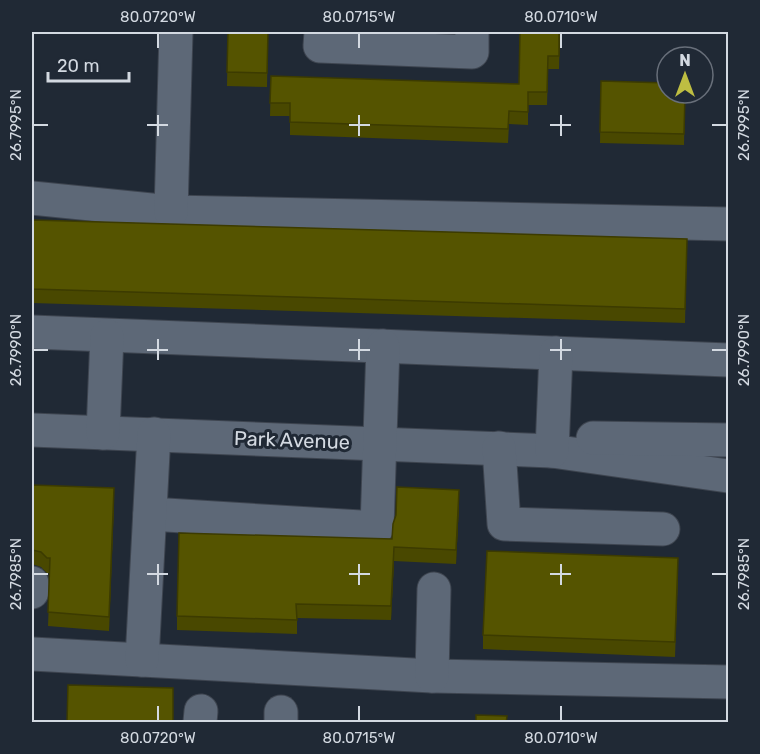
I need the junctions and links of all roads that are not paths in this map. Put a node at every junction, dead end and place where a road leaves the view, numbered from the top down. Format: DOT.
graph roads {
  1 [pos="176,32"];
  2 [pos="321,32"];
  3 [pos="472,32"];
  4 [pos="32,198"];
  5 [pos="171,212"];
  6 [pos="729,224"];
  7 [pos="32,332"];
  8 [pos="107,336"];
  9 [pos="383,346"];
  10 [pos="556,353"];
  11 [pos="729,360"];
  12 [pos="32,430"];
  13 [pos="103,433"];
  14 [pos="154,434"];
  15 [pos="729,440"];
  16 [pos="380,443"];
  17 [pos="498,448"];
  18 [pos="552,451"];
  19 [pos="729,476"];
  20 [pos="150,514"];
  21 [pos="663,529"];
  22 [pos="32,584"];
  23 [pos="434,589"];
  24 [pos="32,592"];
  25 [pos="32,654"];
  26 [pos="142,660"];
  27 [pos="432,676"];
  28 [pos="729,682"];
  1 -- 5 [label="street"];
  2 -- 3 [label="street"];
  4 -- 5 [label="street"];
  5 -- 6 [label="street"];
  7 -- 8 [label="street"];
  8 -- 9 [label="street"];
  8 -- 13 [label="street"];
  9 -- 10 [label="street"];
  9 -- 16 [label="street"];
  10 -- 11 [label="street"];
  10 -- 18 [label="street"];
  12 -- 13 [label="street, Park Avenue"];
  13 -- 14 [label="street, Park Avenue"];
  14 -- 16 [label="street, Park Avenue"];
  14 -- 20 [label="street"];
  15 -- 18 [label="street, Park Avenue"];
  16 -- 17 [label="street, Park Avenue"];
  16 -- 20 [label="street"];
  17 -- 18 [label="street, Park Avenue"];
  17 -- 21 [label="street"];
  18 -- 19 [label="street, Park Avenue"];
  20 -- 26 [label="street"];
  22 -- 24 [label="street"];
  23 -- 27 [label="street"];
  25 -- 26 [label="street"];
  26 -- 27 [label="street"];
  27 -- 28 [label="street"];
}
